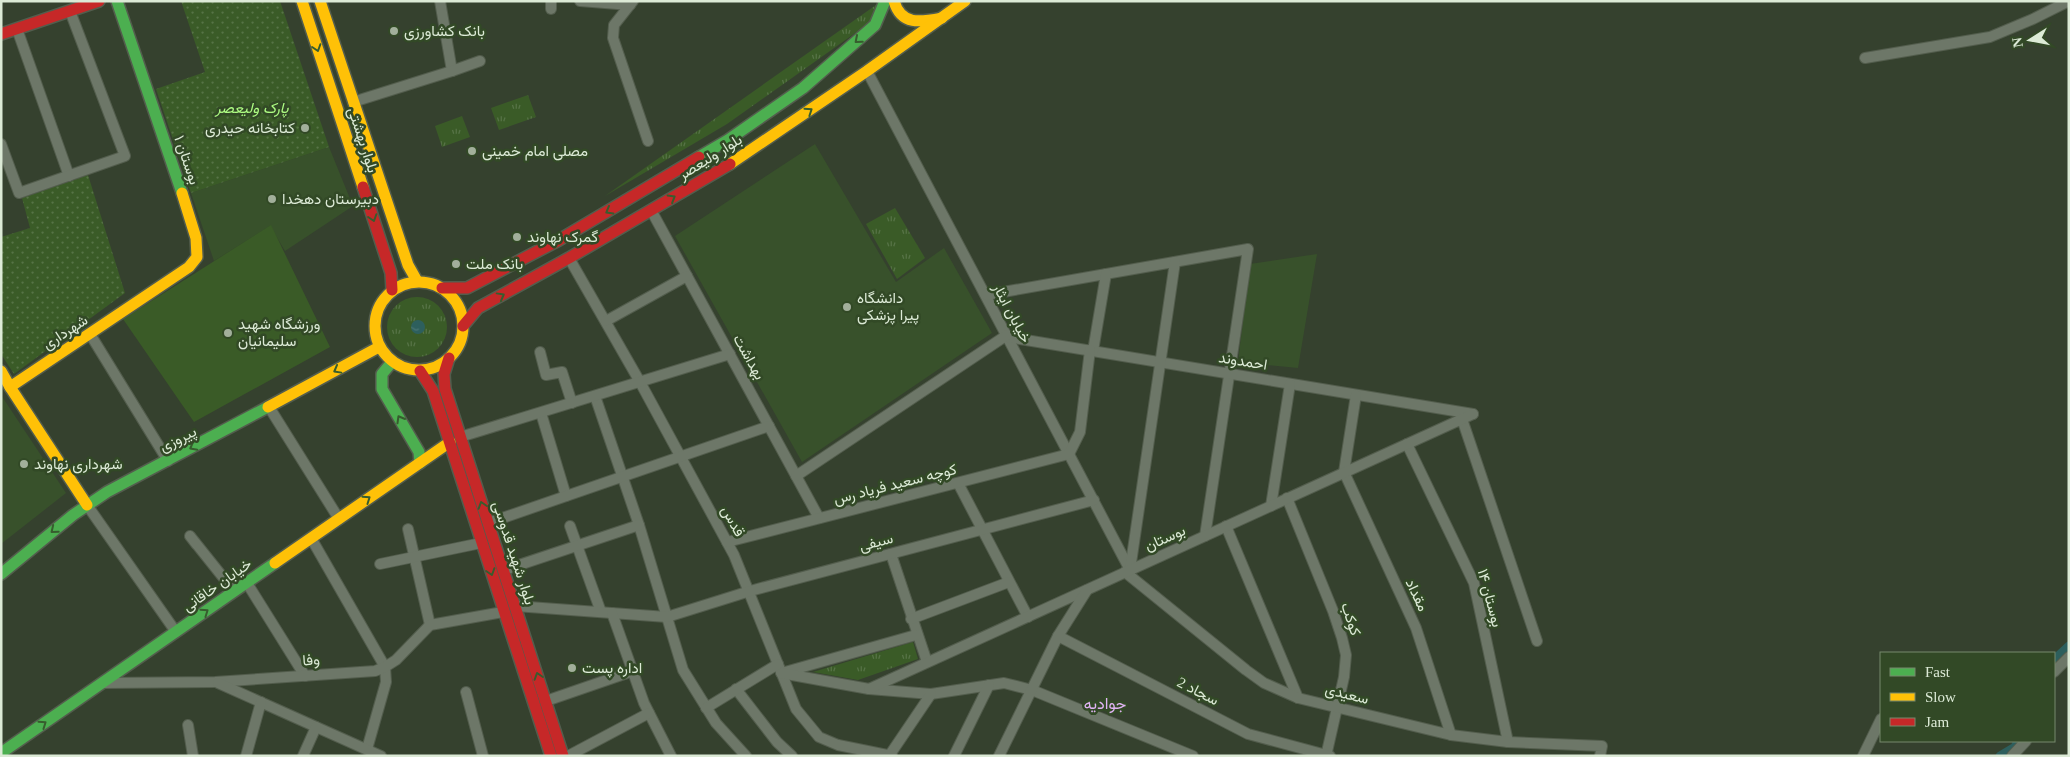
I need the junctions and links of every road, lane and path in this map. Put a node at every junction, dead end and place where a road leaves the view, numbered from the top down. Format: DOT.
graph roads {
  1 [pos="99,1"];
  2 [pos="117,1"];
  3 [pos="302,1"];
  4 [pos="320,1"];
  5 [pos="440,1"];
  6 [pos="580,1"];
  7 [pos="885,1"];
  8 [pos="894,1"];
  9 [pos="965,1"];
  10 [pos="2069,1"];
  11 [pos="631,3"];
  12 [pos="70,11"];
  13 [pos="942,18"];
  14 [pos="17,29"];
  15 [pos="1,34"];
  16 [pos="1865,58"];
  17 [pos="480,61"];
  18 [pos="452,71"];
  19 [pos="868,71"];
  20 [pos="353,102"];
  21 [pos="728,140"];
  22 [pos="648,141"];
  23 [pos="1,144"];
  24 [pos="740,158"];
  25 [pos="69,176"];
  26 [pos="651,210"];
  27 [pos="569,258"];
  28 [pos="1174,262"];
  29 [pos="1106,274"];
  30 [pos="687,276"];
  31 [pos="417,281"];
  32 [pos="442,288"];
  33 [pos="392,290"];
  34 [pos="986,296"];
  35 [pos="136,303"];
  36 [pos="606,320"];
  37 [pos="463,326"];
  38 [pos="90,334"];
  39 [pos="1007,336"];
  40 [pos="379,347"];
  41 [pos="1092,351"];
  42 [pos="540,352"];
  43 [pos="730,354"];
  44 [pos="449,358"];
  45 [pos="392,362"];
  46 [pos="1160,362"];
  47 [pos="1,371"];
  48 [pos="420,371"];
  49 [pos="1230,374"];
  50 [pos="640,382"];
  51 [pos="1290,384"];
  52 [pos="10,387"];
  53 [pos="1356,394"];
  54 [pos="594,396"];
  55 [pos="572,403"];
  56 [pos="270,407"];
  57 [pos="541,413"];
  58 [pos="1473,414"];
  59 [pos="1462,419"];
  60 [pos="769,426"];
  61 [pos="455,440"];
  62 [pos="1408,444"];
  63 [pos="1069,454"];
  64 [pos="680,456"];
  65 [pos="168,461"];
  66 [pos="420,463"];
  67 [pos="1344,472"];
  68 [pos="622,476"];
  69 [pos="796,476"];
  70 [pos="958,483"];
  71 [pos="566,496"];
  72 [pos="1287,498"];
  73 [pos="1094,500"];
  74 [pos="87,505"];
  75 [pos="1271,506"];
  76 [pos="819,518"];
  77 [pos="339,519"];
  78 [pos="488,523"];
  79 [pos="639,525"];
  80 [pos="570,526"];
  81 [pos="1226,526"];
  82 [pos="408,529"];
  83 [pos="982,530"];
  84 [pos="1206,536"];
  85 [pos="311,538"];
  86 [pos="727,542"];
  87 [pos="481,543"];
  88 [pos="197,544"];
  89 [pos="576,547"];
  90 [pos="891,554"];
  91 [pos="414,557"];
  92 [pos="380,564"];
  93 [pos="504,570"];
  94 [pos="1128,571"];
  95 [pos="1,574"];
  96 [pos="1009,582"];
  97 [pos="246,583"];
  98 [pos="1088,589"];
  99 [pos="234,591"];
  100 [pos="750,591"];
  101 [pos="515,606"];
  102 [pos="503,612"];
  103 [pos="602,612"];
  104 [pos="612,612"];
  105 [pos="1028,616"];
  106 [pos="667,617"];
  107 [pos="911,620"];
  108 [pos="430,626"];
  109 [pos="176,632"];
  110 [pos="916,635"];
  111 [pos="1058,636"];
  112 [pos="1537,641"];
  113 [pos="2069,657"];
  114 [pos="927,662"];
  115 [pos="385,667"];
  116 [pos="780,669"];
  117 [pos="633,670"];
  118 [pos="2055,671"];
  119 [pos="305,676"];
  120 [pos="215,682"];
  121 [pos="102,683"];
  122 [pos="989,685"];
  123 [pos="736,689"];
  124 [pos="869,689"];
  125 [pos="1032,690"];
  126 [pos="466,692"];
  127 [pos="931,694"];
  128 [pos="1298,698"];
  129 [pos="546,701"];
  130 [pos="261,702"];
  131 [pos="1337,707"];
  132 [pos="706,708"];
  133 [pos="649,713"];
  134 [pos="1880,721"];
  135 [pos="188,725"];
  136 [pos="316,726"];
  137 [pos="1451,735"];
  138 [pos="1508,742"];
  139 [pos="2025,742"];
  140 [pos="367,749"];
  141 [pos="1601,751"];
  142 [pos="3,753"];
  143 [pos="744,755"];
  144 [pos="1327,755"];
  145 [pos="193,756"];
  146 [pos="246,756"];
  147 [pos="303,756"];
  148 [pos="381,756"];
  149 [pos="483,756"];
  150 [pos="551,756"];
  151 [pos="563,756"];
  152 [pos="568,756"];
  153 [pos="671,756"];
  154 [pos="792,756"];
  155 [pos="890,756"];
  156 [pos="954,756"];
  157 [pos="999,756"];
  158 [pos="1193,756"];
  159 [pos="1863,756"];
  160 [pos="2012,756"];
  1 -- 12 [label="main road"];
  2 -- 35 [label="main road, بوستان ۱"];
  3 -- 33 [label="main road, بلوار بهشتی, one-way"];
  4 -- 20 [label="main road, بلوار بهشتی"];
  5 -- 18 [label="street"];
  6 -- 11 [label="street"];
  7 -- 21 [label="main road, بلوار ولیعصر, one-way"];
  8 -- 13 [label="main road"];
  9 -- 13 [label="main road, بلوار ولیعصر"];
  10 -- 16 [label="street"];
  11 -- 22 [label="street"];
  12 -- 14 [label="main road"];
  12 -- 25 [label="street"];
  13 -- 19 [label="main road, بلوار ولیعصر"];
  14 -- 15 [label="main road"];
  14 -- 25 [label="street"];
  17 -- 18 [label="street"];
  18 -- 20 [label="street"];
  24 -- 19 [label="main road, بلوار ولیعصر, one-way"];
  19 -- 34 [label="street, خیابان ایثار"];
  20 -- 31 [label="main road, بلوار بهشتی"];
  21 -- 24 [label="main road"];
  21 -- 32 [label="main road, بلوار ولیعصر, one-way"];
  23 -- 25 [label="street"];
  26 -- 24 [label="main road, بلوار ولیعصر, one-way"];
  26 -- 27 [label="main road, بلوار ولیعصر"];
  26 -- 30 [label="street, بهداشت"];
  27 -- 36 [label="street, قدس"];
  37 -- 27 [label="main road, بلوار ولیعصر, one-way"];
  28 -- 29 [label="street"];
  28 -- 46 [label="street"];
  28 -- 49 [label="street"];
  29 -- 34 [label="street"];
  29 -- 41 [label="street"];
  30 -- 36 [label="street"];
  30 -- 43 [label="street, بهداشت"];
  31 -- 32 [label="main road"];
  31 -- 33 [label="main road"];
  32 -- 37 [label="main road"];
  33 -- 40 [label="main road"];
  34 -- 39 [label="street, خیابان ایثار"];
  35 -- 38 [label="main road, شهرداری"];
  36 -- 50 [label="street, قدس"];
  37 -- 44 [label="main road"];
  38 -- 52 [label="main road, شهرداری"];
  38 -- 65 [label="street"];
  39 -- 41 [label="street, احمدوند"];
  39 -- 63 [label="street, خیابان ایثار"];
  39 -- 69 [label="street"];
  40 -- 45 [label="main road"];
  40 -- 56 [label="main road, پیروزی, one-way"];
  41 -- 46 [label="street, احمدوند"];
  41 -- 63 [label="street"];
  42 -- 55 [label="street"];
  43 -- 50 [label="street"];
  43 -- 60 [label="street, بهداشت"];
  44 -- 48 [label="main road"];
  44 -- 61 [label="main road, بلوار شهید قدوسی"];
  45 -- 48 [label="main road"];
  66 -- 45 [label="main road, one-way"];
  46 -- 49 [label="street, احمدوند"];
  46 -- 94 [label="street"];
  47 -- 52 [label="main road"];
  48 -- 61 [label="main road"];
  49 -- 51 [label="street, احمدوند"];
  49 -- 84 [label="street"];
  50 -- 54 [label="street"];
  50 -- 64 [label="street, قدس"];
  51 -- 53 [label="street, احمدوند"];
  51 -- 75 [label="street"];
  52 -- 74 [label="main road"];
  53 -- 58 [label="street, احمدوند"];
  53 -- 67 [label="street"];
  54 -- 55 [label="street"];
  54 -- 68 [label="street"];
  55 -- 57 [label="street"];
  56 -- 65 [label="main road, پیروزی, one-way"];
  56 -- 77 [label="street"];
  57 -- 61 [label="street"];
  57 -- 71 [label="street"];
  58 -- 59 [label="street, بوستان"];
  59 -- 62 [label="street, بوستان"];
  59 -- 112 [label="street"];
  60 -- 64 [label="street"];
  60 -- 69 [label="street, بهداشت"];
  61 -- 66 [label="main road, خیابان خاقانی"];
  78 -- 61 [label="main road, بلوار شهید قدوسی, one-way"];
  61 -- 87 [label="main road, بلوار شهید قدوسی"];
  62 -- 67 [label="street, بوستان"];
  62 -- 138 [label="street, بوستان ۱۴"];
  63 -- 70 [label="street, کوچه سعید فریاد رس"];
  63 -- 73 [label="street, خیابان ایثار"];
  64 -- 68 [label="street"];
  64 -- 86 [label="street, قدس"];
  65 -- 74 [label="main road, پیروزی"];
  77 -- 66 [label="main road, خیابان خاقانی, one-way"];
  67 -- 72 [label="street, بوستان"];
  67 -- 137 [label="street, مقداد"];
  68 -- 71 [label="street"];
  68 -- 79 [label="street"];
  69 -- 76 [label="street, بهداشت"];
  70 -- 76 [label="street, کوچه سعید فریاد رس"];
  70 -- 83 [label="street"];
  71 -- 78 [label="street"];
  72 -- 75 [label="street, بوستان"];
  72 -- 131 [label="street, کوکب"];
  73 -- 83 [label="street, سیفی"];
  73 -- 94 [label="street, خیابان ایثار"];
  74 -- 95 [label="main road, پیروزی, one-way"];
  74 -- 109 [label="street"];
  75 -- 81 [label="street, بوستان"];
  76 -- 86 [label="street, کوچه سعید فریاد رس"];
  77 -- 85 [label="main road, خیابان خاقانی"];
  78 -- 93 [label="main road, بلوار شهید قدوسی"];
  79 -- 89 [label="street"];
  79 -- 106 [label="street"];
  80 -- 89 [label="street"];
  81 -- 84 [label="street, بوستان"];
  81 -- 128 [label="street"];
  82 -- 91 [label="street"];
  83 -- 90 [label="street, سیفی"];
  83 -- 96 [label="street"];
  84 -- 94 [label="street, بوستان"];
  85 -- 97 [label="main road, خیابان خاقانی"];
  85 -- 115 [label="street"];
  86 -- 100 [label="street, قدس"];
  87 -- 91 [label="street"];
  87 -- 102 [label="main road, بلوار شهید قدوسی, one-way"];
  88 -- 99 [label="street"];
  89 -- 93 [label="street"];
  89 -- 103 [label="street"];
  90 -- 100 [label="street, سیفی"];
  90 -- 107 [label="street"];
  91 -- 92 [label="street"];
  91 -- 108 [label="street"];
  93 -- 101 [label="main road, بلوار شهید قدوسی"];
  94 -- 98 [label="street, بوستان"];
  94 -- 128 [label="street, سعیدی"];
  96 -- 105 [label="street"];
  96 -- 107 [label="street"];
  97 -- 99 [label="main road, خیابان خاقانی"];
  97 -- 119 [label="street"];
  98 -- 105 [label="street, بوستان"];
  98 -- 111 [label="street"];
  109 -- 99 [label="main road, خیابان خاقانی, one-way"];
  100 -- 106 [label="street, سیفی"];
  100 -- 116 [label="street, قدس"];
  101 -- 103 [label="street"];
  129 -- 101 [label="main road, بلوار شهید قدوسی, one-way"];
  102 -- 108 [label="street"];
  102 -- 150 [label="main road, بلوار شهید قدوسی"];
  103 -- 104 [label="street"];
  104 -- 106 [label="street"];
  104 -- 117 [label="street"];
  105 -- 114 [label="street, بوستان"];
  106 -- 132 [label="street"];
  107 -- 110 [label="street"];
  108 -- 115 [label="street, وفا"];
  109 -- 121 [label="main road, خیابان خاقانی"];
  110 -- 114 [label="street"];
  110 -- 116 [label="street"];
  111 -- 125 [label="street"];
  111 -- 144 [label="street, سجاد 2"];
  113 -- 118 [label="street"];
  114 -- 124 [label="street, بوستان"];
  115 -- 119 [label="street, وفا"];
  115 -- 140 [label="street"];
  116 -- 123 [label="street"];
  116 -- 124 [label="street"];
  116 -- 155 [label="street, قدس"];
  117 -- 129 [label="street"];
  117 -- 133 [label="street"];
  119 -- 120 [label="street, وفا"];
  120 -- 121 [label="street, وفا"];
  120 -- 130 [label="street"];
  142 -- 121 [label="main road, خیابان خاقانی, one-way"];
  122 -- 125 [label="street"];
  122 -- 127 [label="street"];
  122 -- 156 [label="street"];
  123 -- 132 [label="street"];
  123 -- 154 [label="street"];
  124 -- 127 [label="street"];
  125 -- 157 [label="street"];
  125 -- 158 [label="street"];
  126 -- 149 [label="street"];
  127 -- 155 [label="street"];
  128 -- 131 [label="street, سعیدی"];
  129 -- 151 [label="main road, بلوار شهید قدوسی"];
  130 -- 136 [label="street"];
  130 -- 146 [label="street"];
  131 -- 137 [label="street, سعیدی"];
  131 -- 144 [label="street, کوکب"];
  132 -- 143 [label="street"];
  133 -- 152 [label="street"];
  133 -- 153 [label="street"];
  134 -- 159 [label="street"];
  135 -- 145 [label="street"];
  136 -- 140 [label="street"];
  136 -- 147 [label="street"];
  137 -- 138 [label="street, سعیدی"];
  138 -- 141 [label="street, سعیدی"];
  139 -- 160 [label="street"];
  140 -- 148 [label="street"];
}
